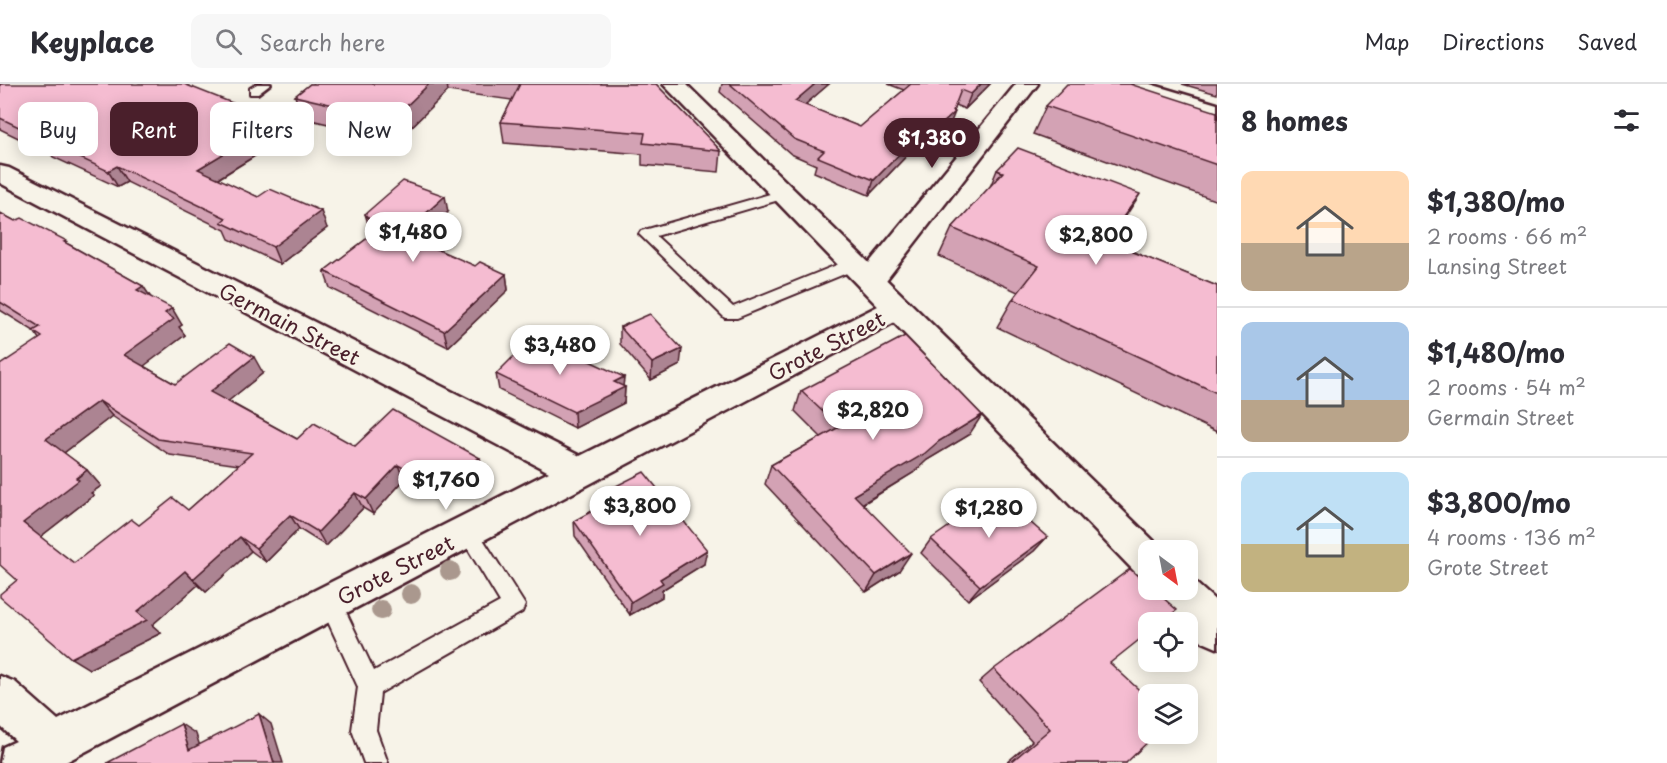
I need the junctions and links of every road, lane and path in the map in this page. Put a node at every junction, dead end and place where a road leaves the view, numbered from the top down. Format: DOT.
graph roads {
  1 [pos="264,84"];
  2 [pos="1027,84"];
  3 [pos="1127,84"];
  4 [pos="683,87"];
  5 [pos="254,91"];
  6 [pos="1217,111"];
  7 [pos="0,173"];
  8 [pos="784,194"];
  9 [pos="862,273"];
  10 [pos="898,308"];
  11 [pos="580,472"];
  12 [pos="467,531"];
  13 [pos="1138,550"];
  14 [pos="1187,600"];
  15 [pos="330,602"];
  16 [pos="1217,629"];
  17 [pos="369,686"];
  18 [pos="0,698"];
  19 [pos="36,754"];
  20 [pos="376,763"];
  1 -- 5 [label="lane"];
  2 -- 9 [label="street"];
  3 -- 6 [label="street"];
  4 -- 8 [label="street"];
  7 -- 11 [label="street, Germain Street"];
  8 -- 9 [label="street"];
  8 -- 9 [label="lane"];
  9 -- 10 [label="street"];
  10 -- 11 [label="street, Grote Street"];
  10 -- 13 [label="street"];
  11 -- 12 [label="street, Grote Street"];
  12 -- 15 [label="street, Grote Street"];
  12 -- 17 [label="lane"];
  14 -- 16 [label="street"];
  15 -- 17 [label="lane"];
  15 -- 19 [label="street, Grote Street"];
  17 -- 20 [label="lane"];
  18 -- 19 [label="street"];
}
